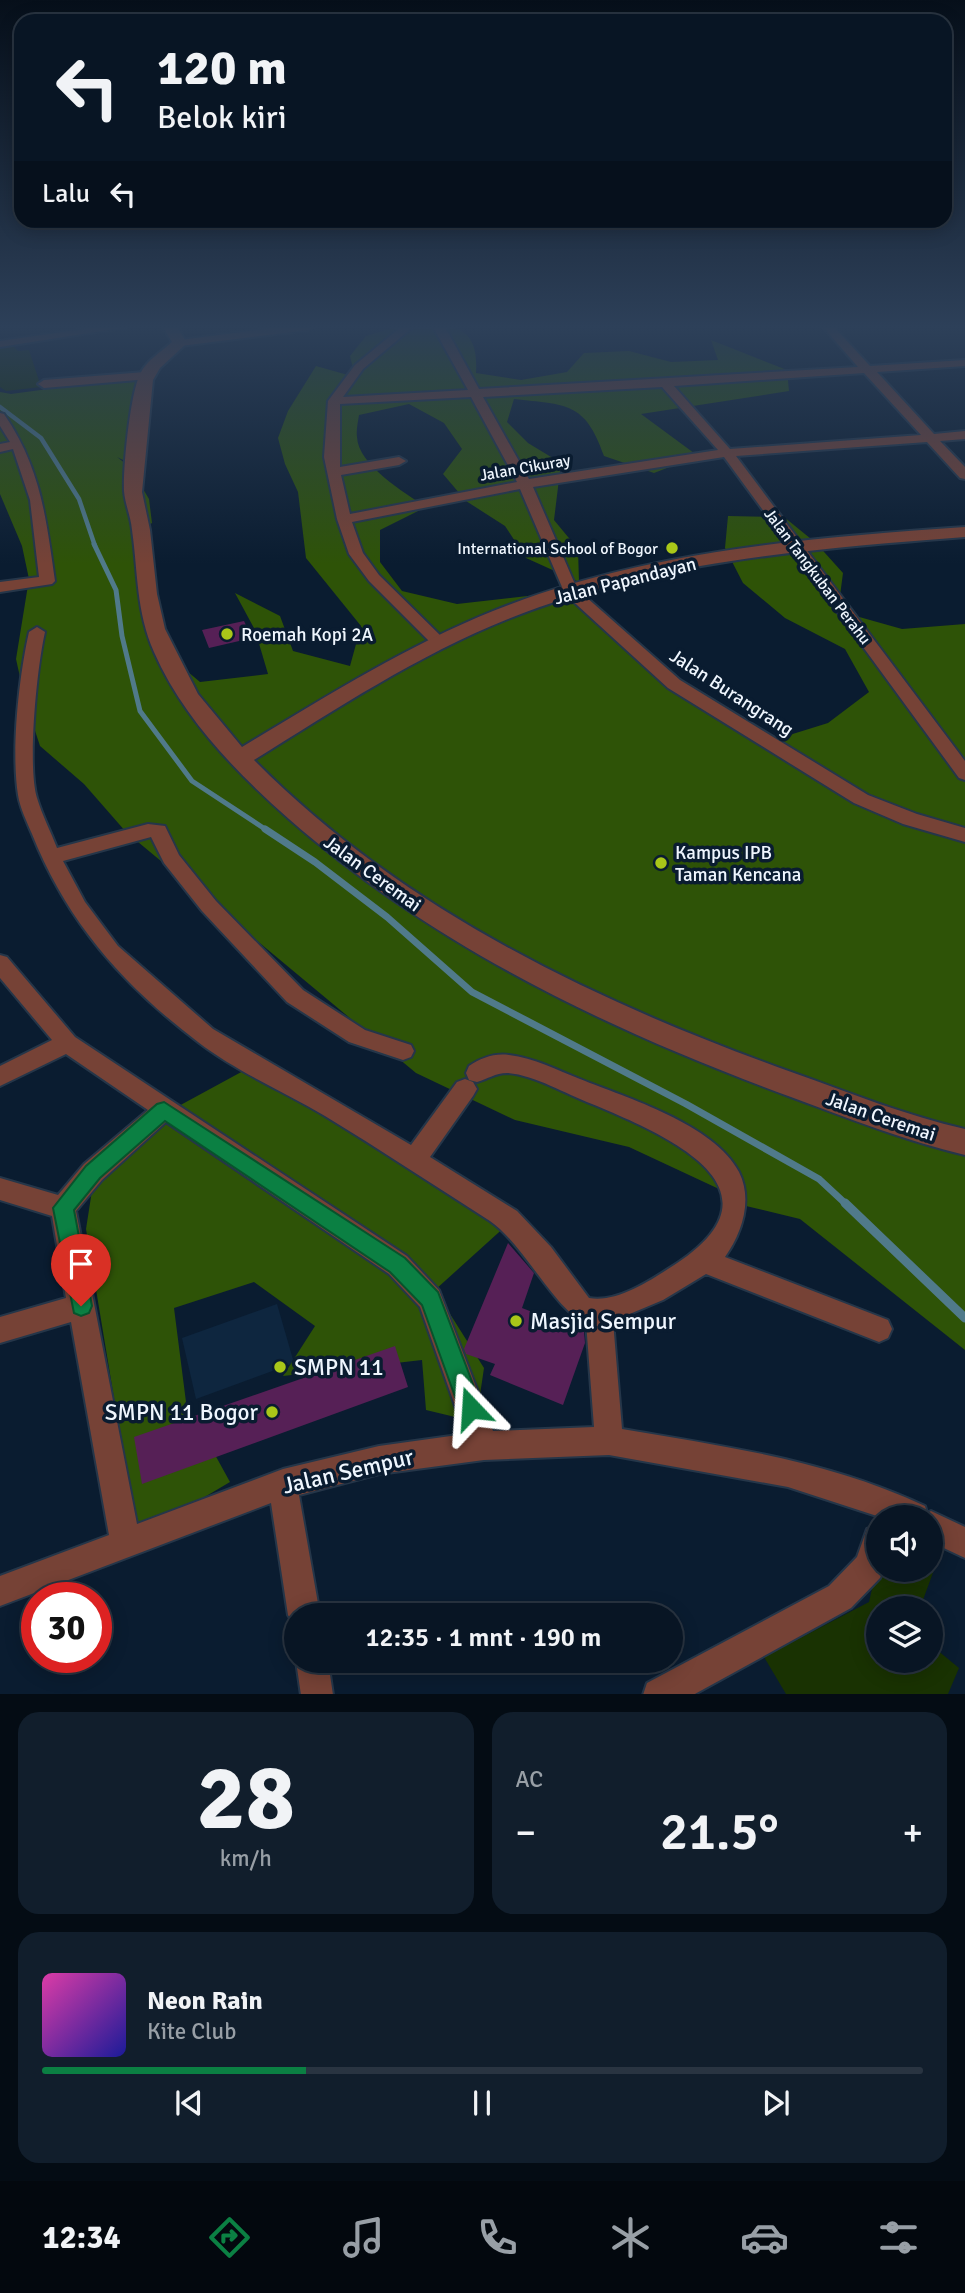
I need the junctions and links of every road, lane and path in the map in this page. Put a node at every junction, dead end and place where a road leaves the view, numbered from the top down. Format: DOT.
graph roads {
  1 [pos="142,406"];
  2 [pos="334,406"];
  3 [pos="483,406"];
  4 [pos="685,406"];
  5 [pos="901,406"];
  6 [pos="0,417"];
  7 [pos="965,435"];
  8 [pos="931,437"];
  9 [pos="18,444"];
  10 [pos="0,448"];
  11 [pos="727,453"];
  12 [pos="399,461"];
  13 [pos="334,472"];
  14 [pos="965,475"];
  15 [pos="525,484"];
  16 [pos="344,519"];
  17 [pos="965,532"];
  18 [pos="797,548"];
  19 [pos="0,587"];
  20 [pos="570,590"];
  21 [pos="37,632"];
  22 [pos="439,642"];
  23 [pos="239,759"];
  24 [pos="965,774"];
  25 [pos="965,835"];
  26 [pos="51,857"];
  27 [pos="0,963"];
  28 [pos="67,1042"];
  29 [pos="403,1051"];
  30 [pos="0,1077"];
  31 [pos="164,1110"];
  32 [pos="965,1142"];
  33 [pos="414,1161"];
  34 [pos="0,1189"];
  35 [pos="63,1208"];
  36 [pos="704,1261"];
  37 [pos="81,1306"];
  38 [pos="599,1313"];
  39 [pos="0,1329"];
  40 [pos="879,1329"];
  41 [pos="609,1441"];
  42 [pos="484,1446"];
  43 [pos="283,1484"];
  44 [pos="876,1505"];
  45 [pos="943,1532"];
  46 [pos="125,1542"];
  47 [pos="965,1543"];
  48 [pos="866,1570"];
  49 [pos="0,1591"];
  50 [pos="302,1603"];
  51 [pos="314,1673"];
  52 [pos="317,1694"];
  53 [pos="661,1694"];
  1 -- 23 [label="street, Jalan Ceremai"];
  2 -- 13 [label="street"];
  3 -- 15 [label="street, Jalan Burangrang"];
  4 -- 11 [label="street, Jalan Tangkuban Perahu"];
  5 -- 8 [label="street"];
  6 -- 9 [label="street"];
  7 -- 8 [label="street, Jalan Cikuray"];
  8 -- 11 [label="street, Jalan Cikuray"];
  8 -- 14 [label="street"];
  9 -- 10 [label="street"];
  9 -- 19 [label="street"];
  11 -- 15 [label="street, Jalan Cikuray"];
  11 -- 18 [label="street, Jalan Tangkuban Perahu"];
  12 -- 13 [label="street"];
  13 -- 16 [label="street"];
  15 -- 16 [label="street, Jalan Cikuray"];
  15 -- 20 [label="street, Jalan Burangrang"];
  16 -- 22 [label="street"];
  17 -- 18 [label="street, Jalan Papandayan"];
  18 -- 20 [label="street, Jalan Papandayan"];
  18 -- 24 [label="street, Jalan Tangkuban Perahu"];
  20 -- 22 [label="street, Jalan Papandayan"];
  20 -- 25 [label="street, Jalan Burangrang"];
  21 -- 26 [label="street"];
  22 -- 23 [label="street, Jalan Papandayan"];
  23 -- 32 [label="street, Jalan Ceremai"];
  26 -- 29 [label="street"];
  26 -- 33 [label="street"];
  27 -- 28 [label="street"];
  28 -- 30 [label="street"];
  28 -- 31 [label="street"];
  31 -- 35 [label="street"];
  31 -- 42 [label="street"];
  33 -- 36 [label="street"];
  33 -- 38 [label="street"];
  34 -- 35 [label="street"];
  35 -- 37 [label="street"];
  36 -- 38 [label="street"];
  36 -- 40 [label="street"];
  37 -- 39 [label="street"];
  37 -- 46 [label="street"];
  38 -- 41 [label="street"];
  41 -- 42 [label="street, Jalan Sempur"];
  41 -- 44 [label="street, Jalan Sempur"];
  42 -- 43 [label="street, Jalan Sempur"];
  43 -- 46 [label="street, Jalan Sempur"];
  43 -- 50 [label="street"];
  45 -- 47 [label="street"];
  46 -- 49 [label="street, Jalan Sempur"];
  48 -- 53 [label="street"];
  51 -- 52 [label="street"];
}
